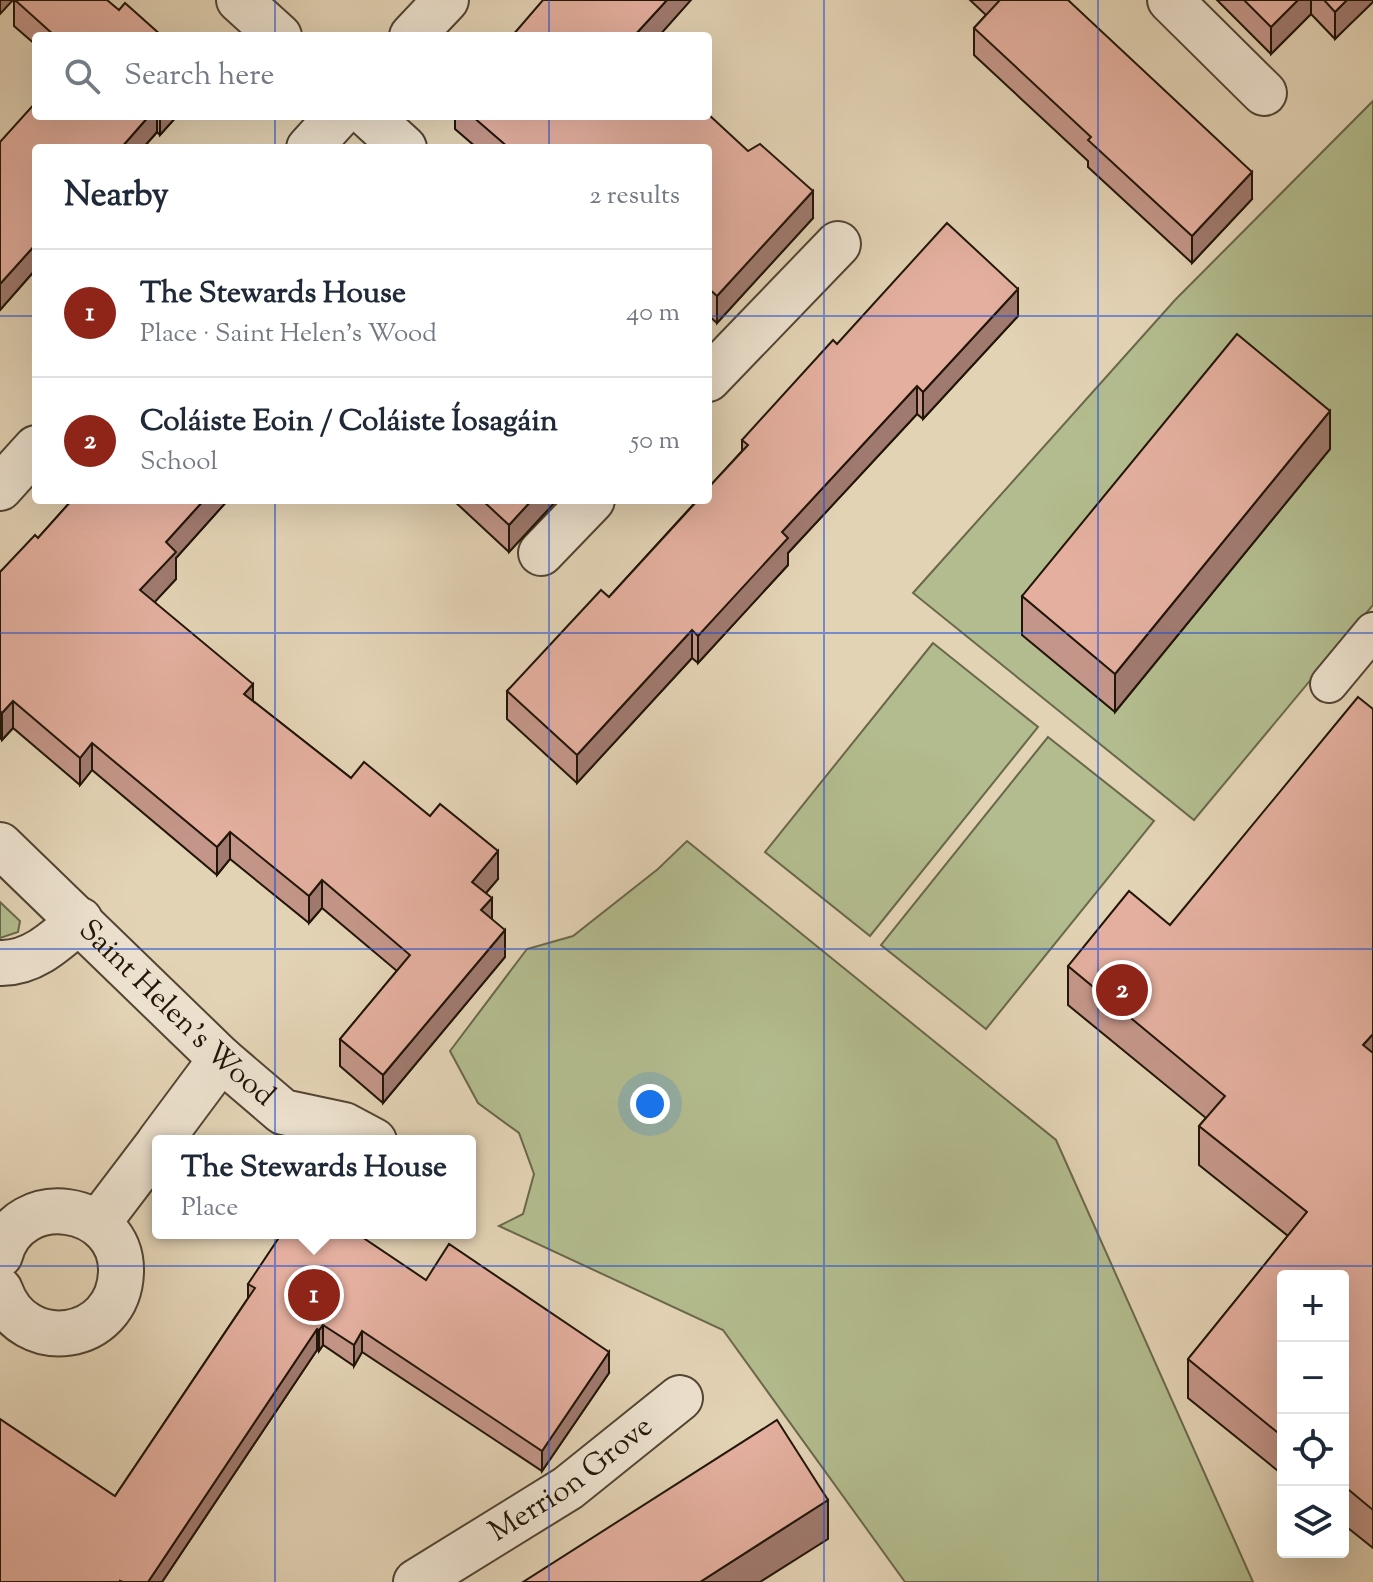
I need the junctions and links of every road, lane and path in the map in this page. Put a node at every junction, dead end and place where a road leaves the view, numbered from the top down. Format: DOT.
graph roads {
  1 [pos="239,0"];
  2 [pos="446,0"];
  3 [pos="1170,0"];
  4 [pos="275,32"];
  5 [pos="416,32"];
  6 [pos="1264,93"];
  7 [pos="334,120"];
  8 [pos="373,120"];
  9 [pos="313,144"];
  10 [pos="400,144"];
  11 [pos="838,244"];
  12 [pos="712,375"];
  13 [pos="32,452"];
  14 [pos="0,488"];
  15 [pos="588,504"];
  16 [pos="541,553"];
  17 [pos="1373,631"];
  18 [pos="1329,684"];
  19 [pos="0,845"];
  20 [pos="80,920"];
  21 [pos="0,963"];
  22 [pos="221,1059"];
  23 [pos="164,1135"];
  24 [pos="363,1135"];
  25 [pos="152,1151"];
  26 [pos="98,1223"];
  27 [pos="0,1255"];
  28 [pos="0,1290"];
  29 [pos="680,1398"];
  30 [pos="416,1582"];
  1 -- 4 [label="street"];
  2 -- 5 [label="street"];
  3 -- 6 [label="street"];
  7 -- 9 [label="street"];
  8 -- 10 [label="street"];
  11 -- 12 [label="street"];
  13 -- 14 [label="street"];
  15 -- 16 [label="street"];
  17 -- 18 [label="lane"];
  19 -- 20 [label="street, Saint Helen's Wood"];
  20 -- 21 [label="street"];
  20 -- 22 [label="street, Saint Helen's Wood"];
  22 -- 23 [label="street"];
  22 -- 24 [label="street, Saint Helen's Wood"];
  25 -- 26 [label="street"];
  26 -- 27 [label="street"];
  26 -- 28 [label="street"];
  29 -- 30 [label="street, Merrion Grove"];
}
